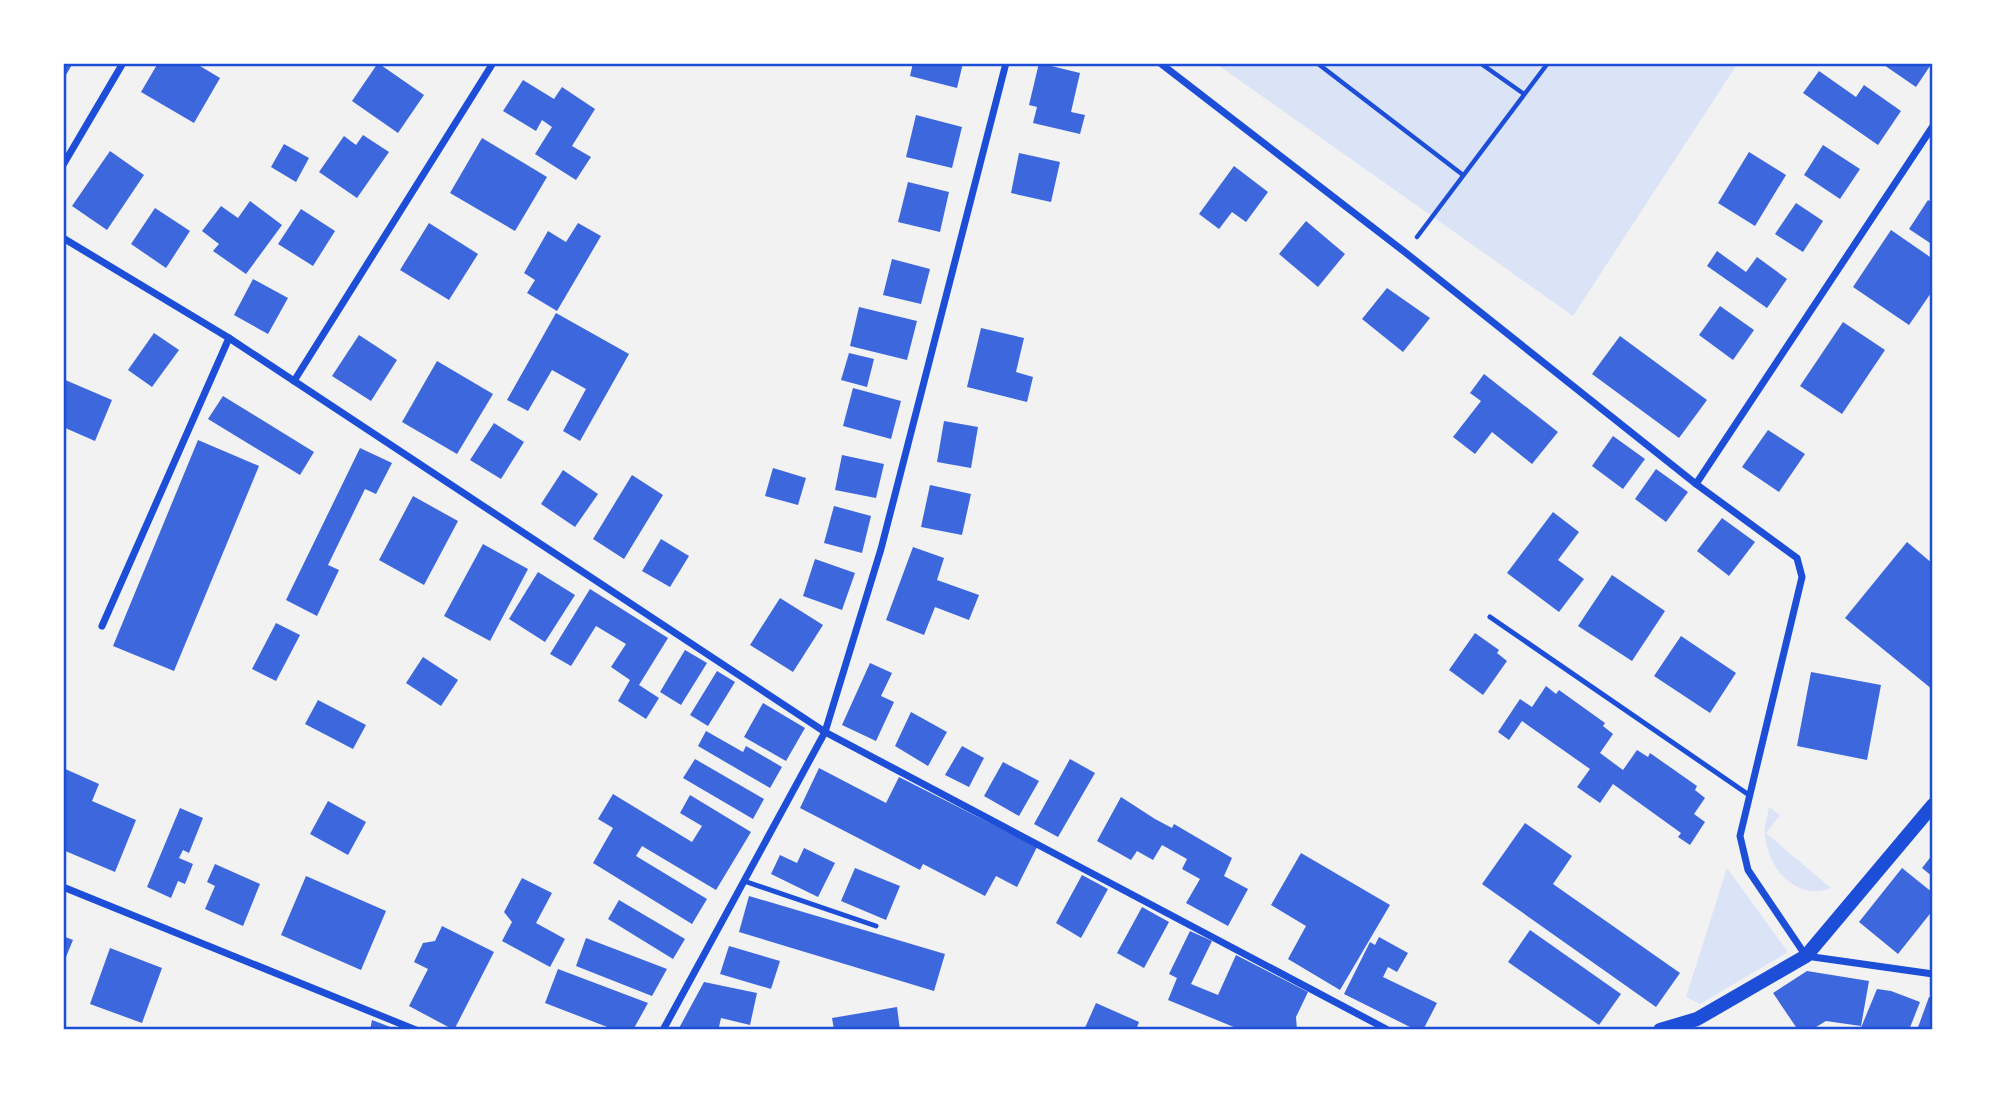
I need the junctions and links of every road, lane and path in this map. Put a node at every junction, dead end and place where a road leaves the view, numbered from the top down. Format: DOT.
graph roads {
  1 [pos="123,63"];
  2 [pos="493,63"];
  3 [pos="1006,63"];
  4 [pos="1160,63"];
  5 [pos="1317,63"];
  6 [pos="1480,63"];
  7 [pos="1548,63"];
  8 [pos="1524,94"];
  9 [pos="1933,126"];
  10 [pos="63,165"];
  11 [pos="1463,175"];
  12 [pos="63,238"];
  13 [pos="1406,253"];
  14 [pos="229,338"];
  15 [pos="294,381"];
  16 [pos="1696,484"];
  17 [pos="1490,617"];
  18 [pos="102,626"];
  19 [pos="825,732"];
  20 [pos="1749,795"];
  21 [pos="1933,805"];
  22 [pos="744,881"];
  23 [pos="63,887"];
  24 [pos="876,926"];
  25 [pos="1806,956"];
  26 [pos="1933,974"];
  27 [pos="416,1030"];
  28 [pos="663,1030"];
  29 [pos="1388,1030"];
  30 [pos="1660,1030"];
  1 -- 10 [label="street"];
  2 -- 15 [label="street"];
  3 -- 19 [label="street"];
  4 -- 13 [label="street"];
  5 -- 11 [label="path"];
  6 -- 8 [label="path"];
  7 -- 8 [label="path"];
  8 -- 11 [label="path"];
  9 -- 16 [label="street"];
  11 -- 13 [label="path"];
  12 -- 14 [label="street"];
  13 -- 16 [label="street"];
  14 -- 15 [label="street"];
  14 -- 18 [label="street"];
  15 -- 19 [label="street"];
  16 -- 20 [label="street"];
  17 -- 20 [label="lane"];
  19 -- 22 [label="street"];
  19 -- 29 [label="street"];
  20 -- 25 [label="street"];
  21 -- 25 [label="main road"];
  22 -- 24 [label="lane"];
  22 -- 28 [label="street"];
  23 -- 27 [label="street"];
  25 -- 26 [label="street"];
  25 -- 30 [label="main road"];
}
